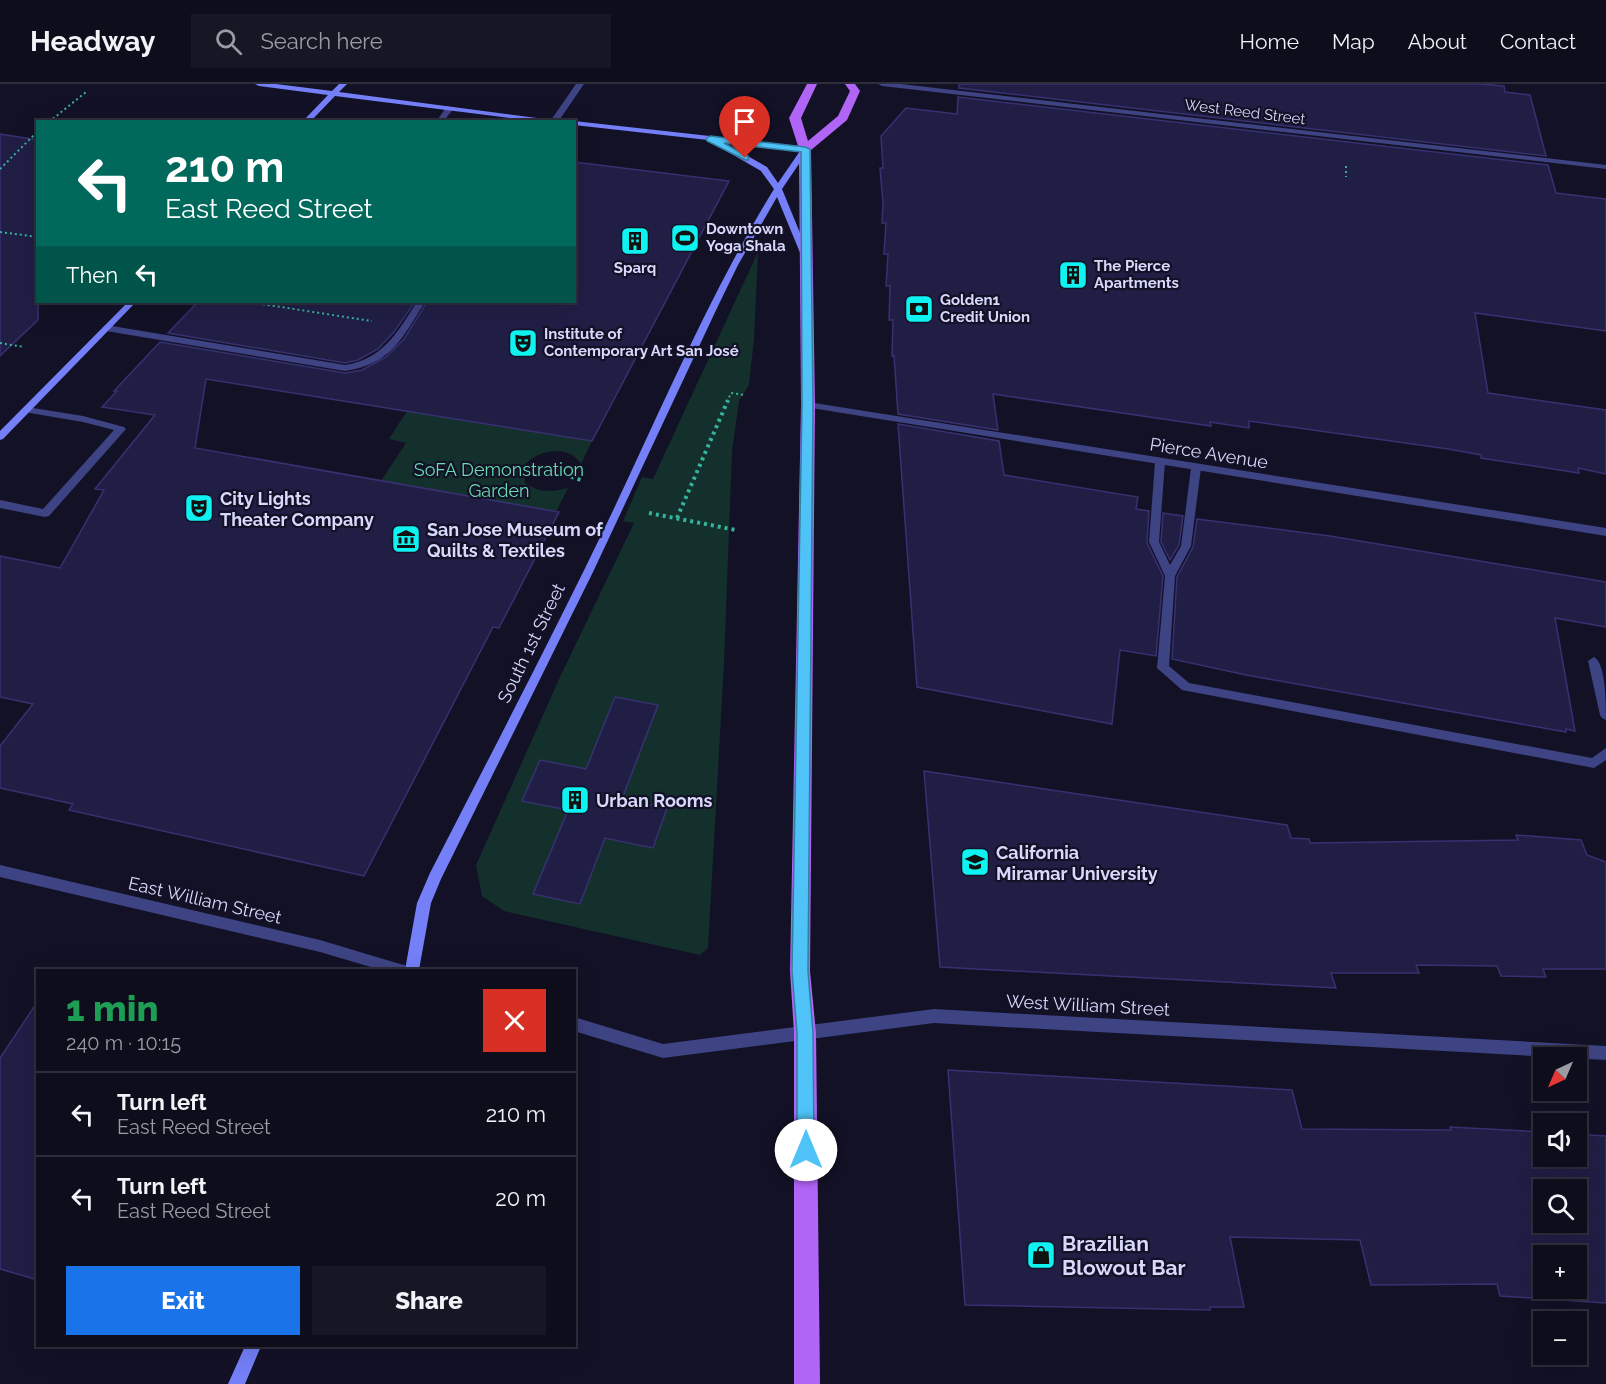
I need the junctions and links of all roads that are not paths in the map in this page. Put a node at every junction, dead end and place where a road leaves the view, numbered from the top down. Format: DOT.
graph roads {
  1 [pos="259,84"];
  2 [pos="343,84"];
  3 [pos="580,84"];
  4 [pos="812,84"];
  5 [pos="850,84"];
  6 [pos="882,84"];
  7 [pos="334,93"];
  8 [pos="450,108"];
  9 [pos="307,120"];
  10 [pos="441,120"];
  11 [pos="555,120"];
  12 [pos="576,123"];
  13 [pos="710,139"];
  14 [pos="805,149"];
  15 [pos="1606,167"];
  16 [pos="777,188"];
  17 [pos="807,258"];
  18 [pos="131,303"];
  19 [pos="420,303"];
  20 [pos="106,328"];
  21 [pos="808,405"];
  22 [pos="27,410"];
  23 [pos="0,437"];
  24 [pos="1160,462"];
  25 [pos="1196,468"];
  26 [pos="0,504"];
  27 [pos="1606,532"];
  28 [pos="1170,576"];
  29 [pos="1594,661"];
  30 [pos="1606,715"];
  31 [pos="1606,753"];
  32 [pos="0,871"];
  33 [pos="397,969"];
  34 [pos="412,969"];
  35 [pos="576,1025"];
  36 [pos="805,1033"];
  37 [pos="1606,1053"];
  38 [pos="253,1347"];
  39 [pos="236,1384"];
  40 [pos="807,1384"];
  1 -- 7 [label="street"];
  2 -- 7 [label="street"];
  3 -- 11 [label="street"];
  4 -- 14 [label="main road"];
  5 -- 14 [label="main road, South 1st Street"];
  6 -- 15 [label="street, West Reed Street"];
  7 -- 8 [label="street"];
  7 -- 9 [label="street"];
  8 -- 10 [label="street"];
  8 -- 11 [label="street"];
  12 -- 13 [label="street"];
  13 -- 14 [label="street"];
  13 -- 16 [label="street"];
  14 -- 16 [label="street, South 1st Street"];
  14 -- 17 [label="main road"];
  16 -- 17 [label="street"];
  16 -- 34 [label="street, South 1st Street"];
  17 -- 21 [label="main road"];
  18 -- 20 [label="street"];
  19 -- 20 [label="street"];
  20 -- 22 [label="street"];
  21 -- 24 [label="street, Pierce Avenue"];
  21 -- 36 [label="main road"];
  22 -- 23 [label="street"];
  22 -- 26 [label="street"];
  24 -- 25 [label="street, Pierce Avenue"];
  24 -- 28 [label="street"];
  25 -- 27 [label="street, Pierce Avenue"];
  25 -- 28 [label="street"];
  28 -- 31 [label="street"];
  29 -- 30 [label="street"];
  32 -- 33 [label="street, East William Street"];
  35 -- 36 [label="street, West William Street"];
  36 -- 37 [label="street, West William Street"];
  36 -- 40 [label="main road"];
  38 -- 39 [label="street"];
}
